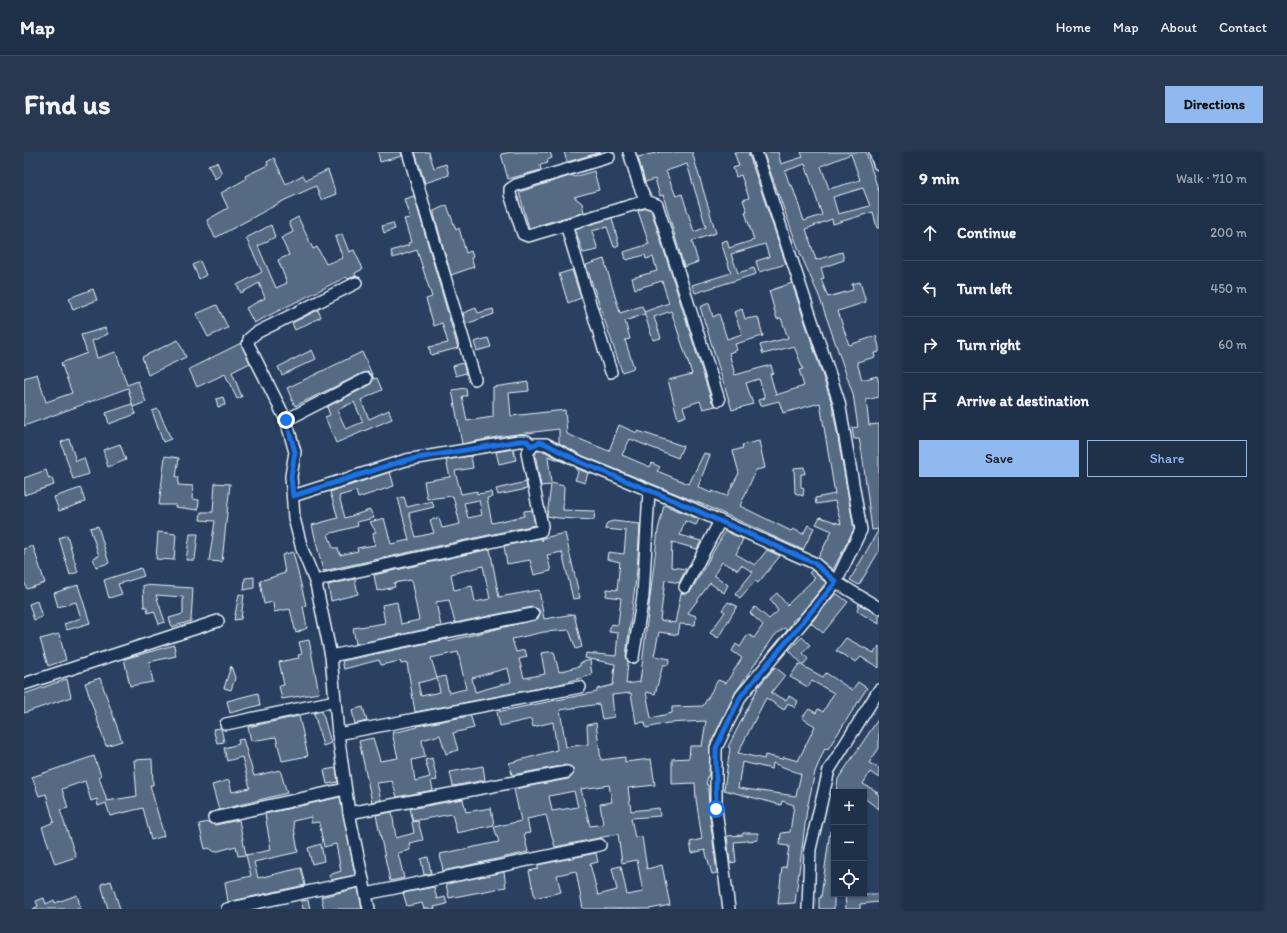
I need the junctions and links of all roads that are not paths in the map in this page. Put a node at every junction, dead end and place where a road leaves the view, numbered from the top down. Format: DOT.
graph roads {
  1 [pos="408,152"];
  2 [pos="629,152"];
  3 [pos="756,152"];
  4 [pos="875,152"];
  5 [pos="609,157"];
  6 [pos="879,164"];
  7 [pos="646,201"];
  8 [pos="566,225"];
  9 [pos="356,283"];
  10 [pos="611,372"];
  11 [pos="366,379"];
  12 [pos="475,379"];
  13 [pos="720,400"];
  14 [pos="286,420"];
  15 [pos="531,446"];
  16 [pos="649,490"];
  17 [pos="293,496"];
  18 [pos="720,521"];
  19 [pos="836,582"];
  20 [pos="316,584"];
  21 [pos="684,587"];
  22 [pos="879,608"];
  23 [pos="533,614"];
  24 [pos="218,621"];
  25 [pos="331,656"];
  26 [pos="633,657"];
  27 [pos="24,684"];
  28 [pos="580,687"];
  29 [pos="879,690"];
  30 [pos="335,701"];
  31 [pos="226,724"];
  32 [pos="338,734"];
  33 [pos="567,772"];
  34 [pos="345,789"];
  35 [pos="349,813"];
  36 [pos="214,818"];
  37 [pos="600,845"];
  38 [pos="363,880"];
  39 [pos="366,894"];
  40 [pos="227,909"];
  41 [pos="369,909"];
  42 [pos="729,909"];
  43 [pos="808,909"];
  1 -- 12 [label="street"];
  2 -- 7 [label="street"];
  3 -- 19 [label="street"];
  4 -- 6 [label="street"];
  5 -- 8 [label="street"];
  7 -- 8 [label="street"];
  7 -- 13 [label="street"];
  8 -- 10 [label="street"];
  9 -- 14 [label="street"];
  11 -- 14 [label="street"];
  14 -- 17 [label="street"];
  15 -- 16 [label="street"];
  15 -- 17 [label="street"];
  15 -- 20 [label="street"];
  16 -- 18 [label="street"];
  16 -- 26 [label="street"];
  17 -- 20 [label="street"];
  18 -- 19 [label="street"];
  18 -- 21 [label="street"];
  19 -- 22 [label="street"];
  19 -- 42 [label="street"];
  20 -- 25 [label="street"];
  23 -- 25 [label="street"];
  24 -- 27 [label="street"];
  25 -- 30 [label="street"];
  28 -- 32 [label="street"];
  29 -- 43 [label="street"];
  30 -- 31 [label="street"];
  30 -- 32 [label="street"];
  32 -- 34 [label="street"];
  33 -- 35 [label="street"];
  34 -- 35 [label="street"];
  34 -- 36 [label="street"];
  35 -- 38 [label="street"];
  37 -- 39 [label="street"];
  38 -- 39 [label="street"];
  38 -- 40 [label="street"];
  39 -- 41 [label="street"];
}
